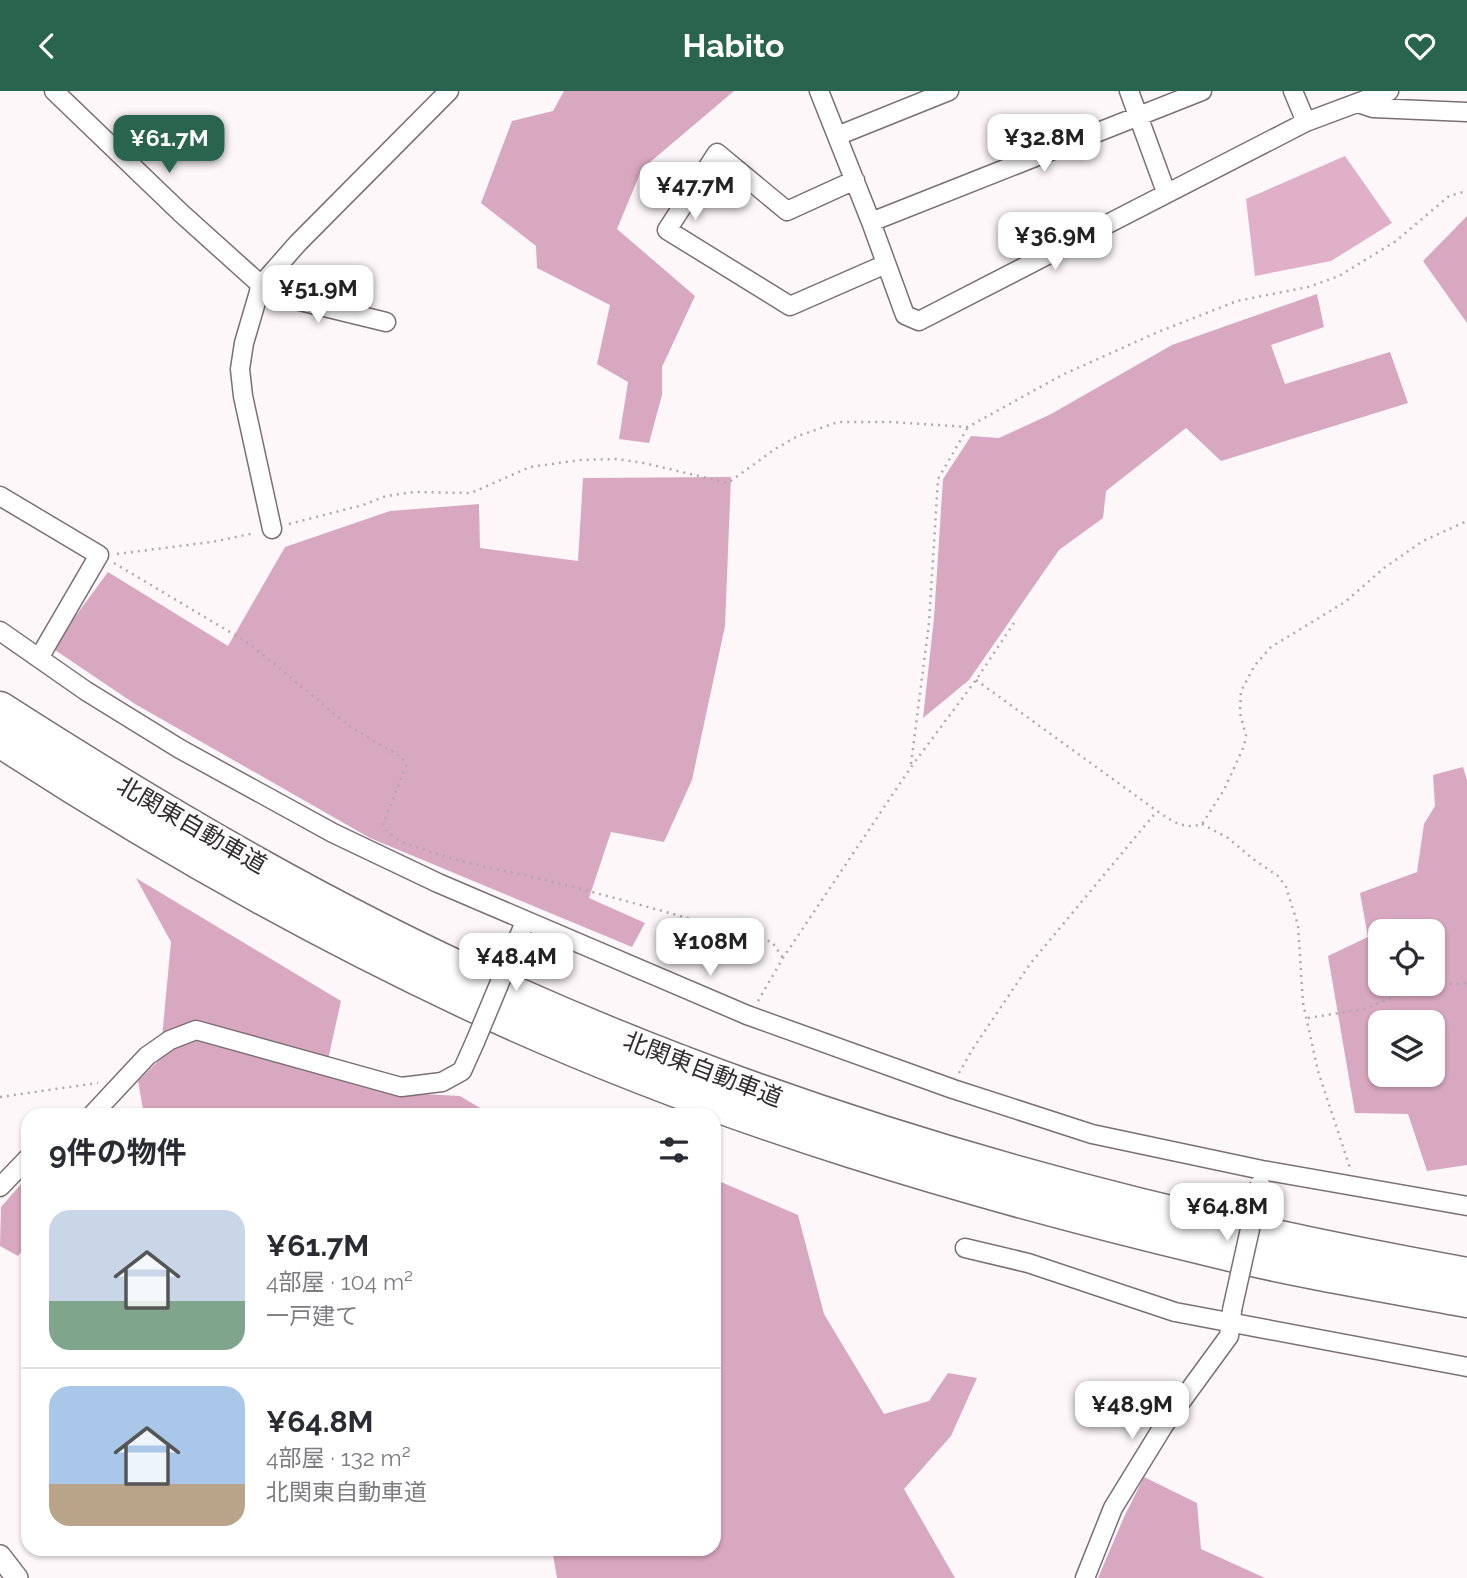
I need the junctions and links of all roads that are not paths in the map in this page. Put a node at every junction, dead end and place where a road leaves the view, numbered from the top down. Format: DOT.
graph roads {
  1 [pos="54,91"];
  2 [pos="449,91"];
  3 [pos="819,91"];
  4 [pos="949,91"];
  5 [pos="1129,91"];
  6 [pos="1202,91"];
  7 [pos="1293,91"];
  8 [pos="1389,91"];
  9 [pos="1358,103"];
  10 [pos="1467,111"];
  11 [pos="1139,116"];
  12 [pos="1306,122"];
  13 [pos="837,136"];
  14 [pos="855,180"];
  15 [pos="1166,192"];
  16 [pos="872,222"];
  17 [pos="887,264"];
  18 [pos="260,288"];
  19 [pos="386,322"];
  20 [pos="0,496"];
  21 [pos="272,529"];
  22 [pos="0,631"];
  23 [pos="39,658"];
  24 [pos="0,708"];
  25 [pos="0,741"];
  26 [pos="524,925"];
  27 [pos="98,1108"];
  28 [pos="21,1165"];
  29 [pos="1261,1177"];
  30 [pos="0,1187"];
  31 [pos="1467,1206"];
  32 [pos="965,1248"];
  33 [pos="1467,1274"];
  34 [pos="1467,1301"];
  35 [pos="1232,1317"];
  36 [pos="1467,1367"];
  37 [pos="0,1556"];
  38 [pos="17,1578"];
  39 [pos="1084,1578"];
  1 -- 18 [label="street"];
  2 -- 18 [label="street"];
  3 -- 13 [label="street"];
  4 -- 13 [label="street"];
  5 -- 11 [label="street"];
  6 -- 11 [label="street"];
  7 -- 12 [label="street"];
  8 -- 9 [label="street"];
  9 -- 10 [label="street"];
  9 -- 12 [label="street"];
  11 -- 15 [label="street"];
  11 -- 16 [label="street"];
  12 -- 15 [label="street"];
  13 -- 14 [label="street"];
  14 -- 16 [label="street"];
  14 -- 17 [label="street"];
  15 -- 17 [label="street"];
  16 -- 17 [label="street"];
  18 -- 19 [label="street"];
  18 -- 21 [label="street"];
  20 -- 23 [label="street"];
  22 -- 23 [label="street"];
  23 -- 26 [label="street"];
  24 -- 33 [label="highway, 北関東自動車道"];
  25 -- 34 [label="highway, 北関東自動車道"];
  26 -- 27 [label="street, bridge"];
  26 -- 29 [label="street"];
  28 -- 30 [label="street"];
  29 -- 31 [label="street"];
  29 -- 35 [label="street, bridge"];
  32 -- 35 [label="street"];
  35 -- 36 [label="street"];
  35 -- 39 [label="street"];
  37 -- 38 [label="street"];
}
